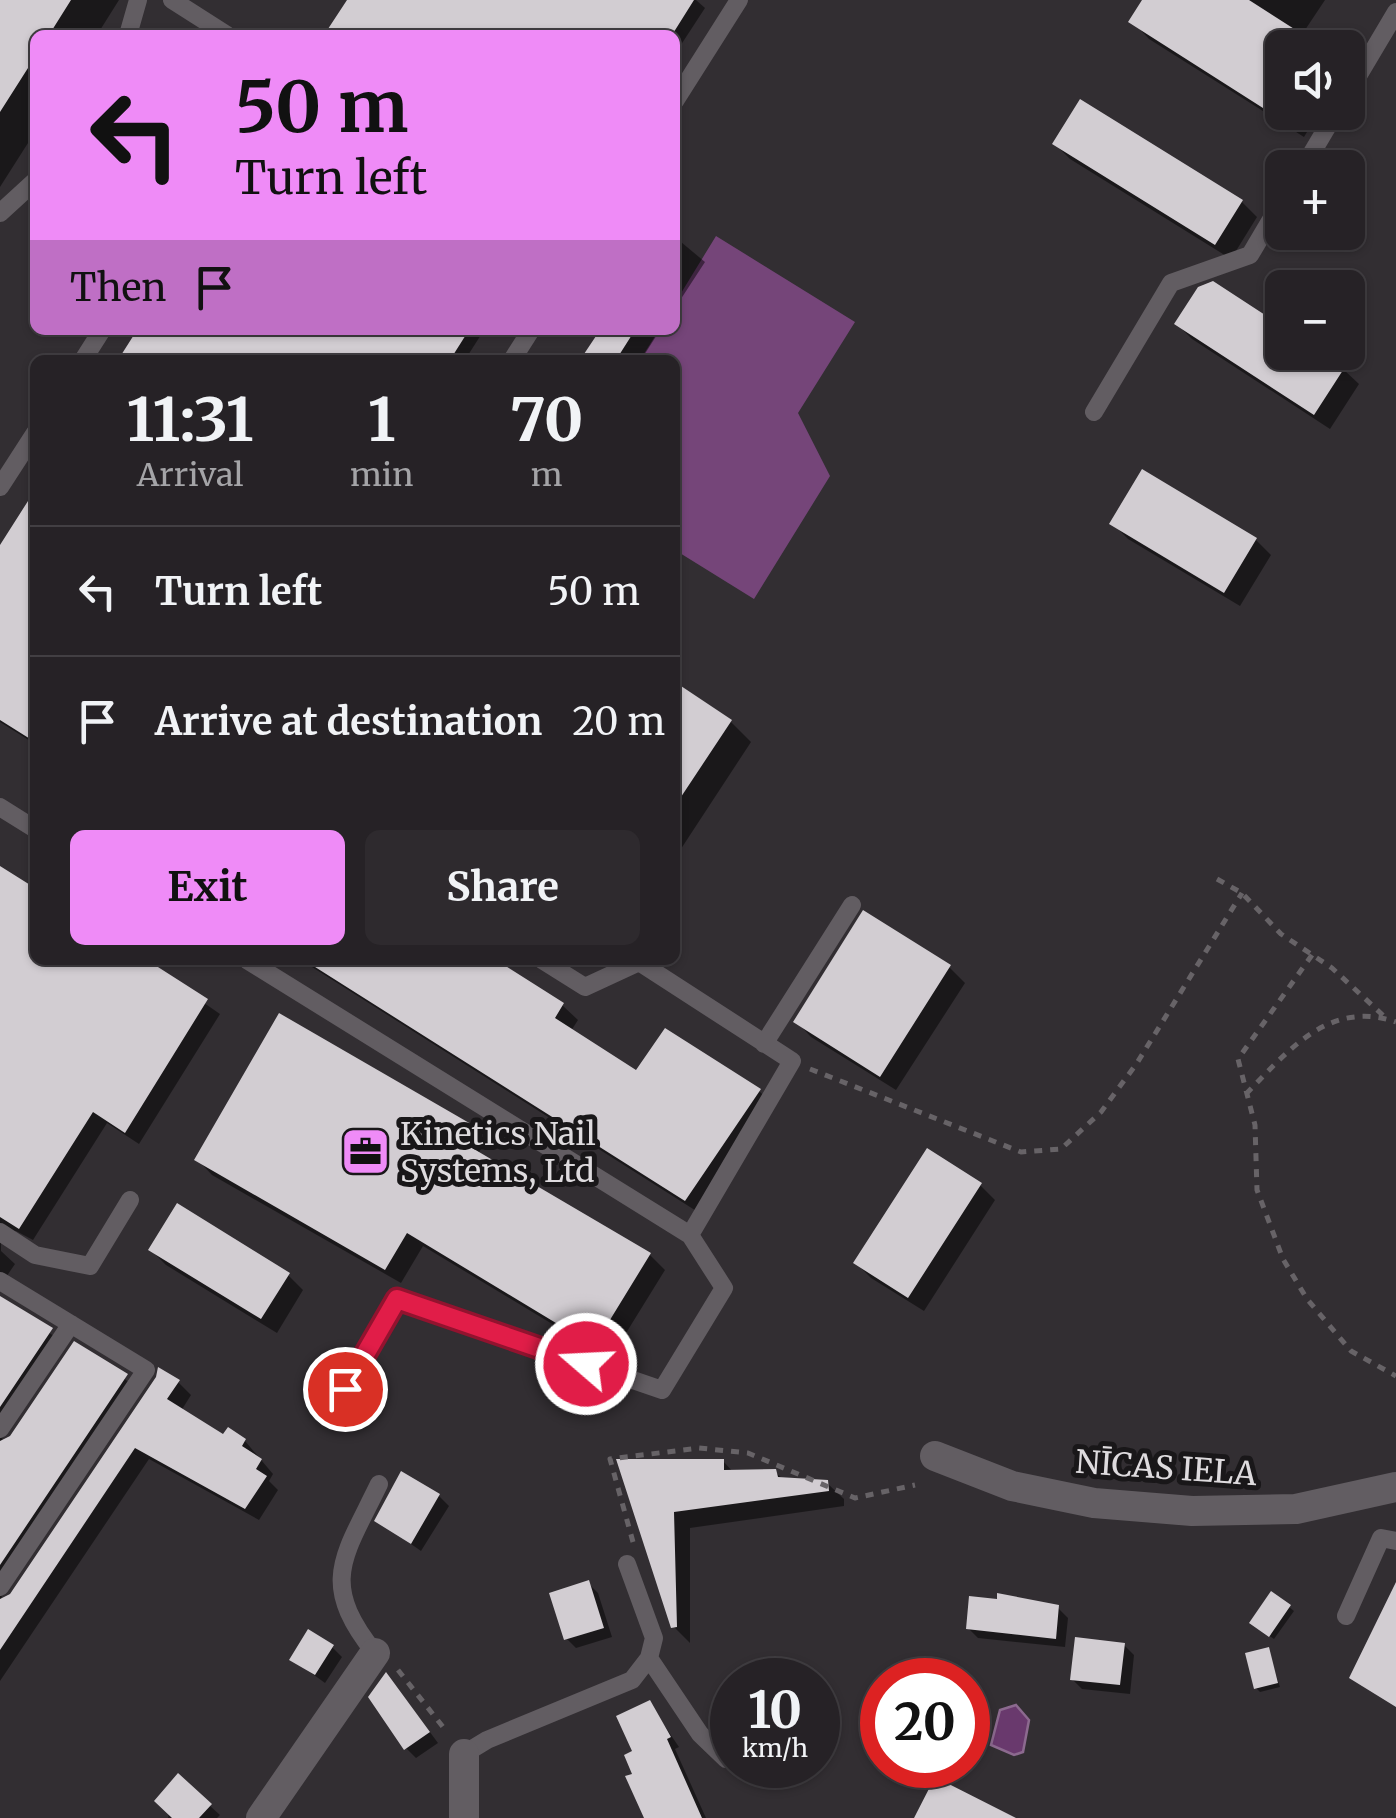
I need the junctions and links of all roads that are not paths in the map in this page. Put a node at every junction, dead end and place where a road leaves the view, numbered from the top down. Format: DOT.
graph roads {
  1 [pos="138,0"];
  2 [pos="172,0"];
  3 [pos="739,0"];
  4 [pos="1396,12"];
  5 [pos="129,30"];
  6 [pos="219,30"];
  7 [pos="1365,64"];
  8 [pos="680,93"];
  9 [pos="30,186"];
  10 [pos="0,213"];
  11 [pos="1265,230"];
  12 [pos="1094,412"];
  13 [pos="30,442"];
  14 [pos="0,487"];
  15 [pos="0,807"];
  16 [pos="30,826"];
  17 [pos="852,905"];
  18 [pos="255,965"];
  19 [pos="550,965"];
  20 [pos="633,965"];
  21 [pos="645,965"];
  22 [pos="764,1044"];
  23 [pos="130,1200"];
  24 [pos="0,1232"];
  25 [pos="690,1234"];
  26 [pos="0,1281"];
  27 [pos="71,1324"];
  28 [pos="345,1389"];
  29 [pos="0,1429"];
  30 [pos="934,1456"];
  31 [pos="379,1484"];
  32 [pos="1396,1486"];
  33 [pos="1396,1542"];
  34 [pos="627,1564"];
  35 [pos="0,1586"];
  36 [pos="1346,1616"];
  37 [pos="375,1653"];
  38 [pos="649,1658"];
  39 [pos="710,1744"];
  40 [pos="464,1754"];
  41 [pos="261,1818"];
  42 [pos="464,1818"];
  1 -- 5 [label="lane"];
  2 -- 6 [label="lane"];
  3 -- 8 [label="lane"];
  4 -- 7 [label="lane"];
  9 -- 10 [label="lane"];
  11 -- 12 [label="lane"];
  13 -- 14 [label="lane"];
  15 -- 16 [label="lane"];
  17 -- 22 [label="lane"];
  18 -- 25 [label="lane"];
  19 -- 20 [label="lane"];
  21 -- 22 [label="lane"];
  22 -- 25 [label="lane"];
  23 -- 24 [label="lane"];
  25 -- 28 [label="lane"];
  26 -- 27 [label="lane"];
  27 -- 29 [label="lane"];
  27 -- 35 [label="lane"];
  30 -- 32 [label="street, NĪCAS IELA"];
  31 -- 37 [label="lane"];
  33 -- 36 [label="lane"];
  34 -- 38 [label="lane"];
  37 -- 41 [label="street"];
  38 -- 39 [label="lane"];
  38 -- 40 [label="lane"];
  40 -- 42 [label="street"];
}
